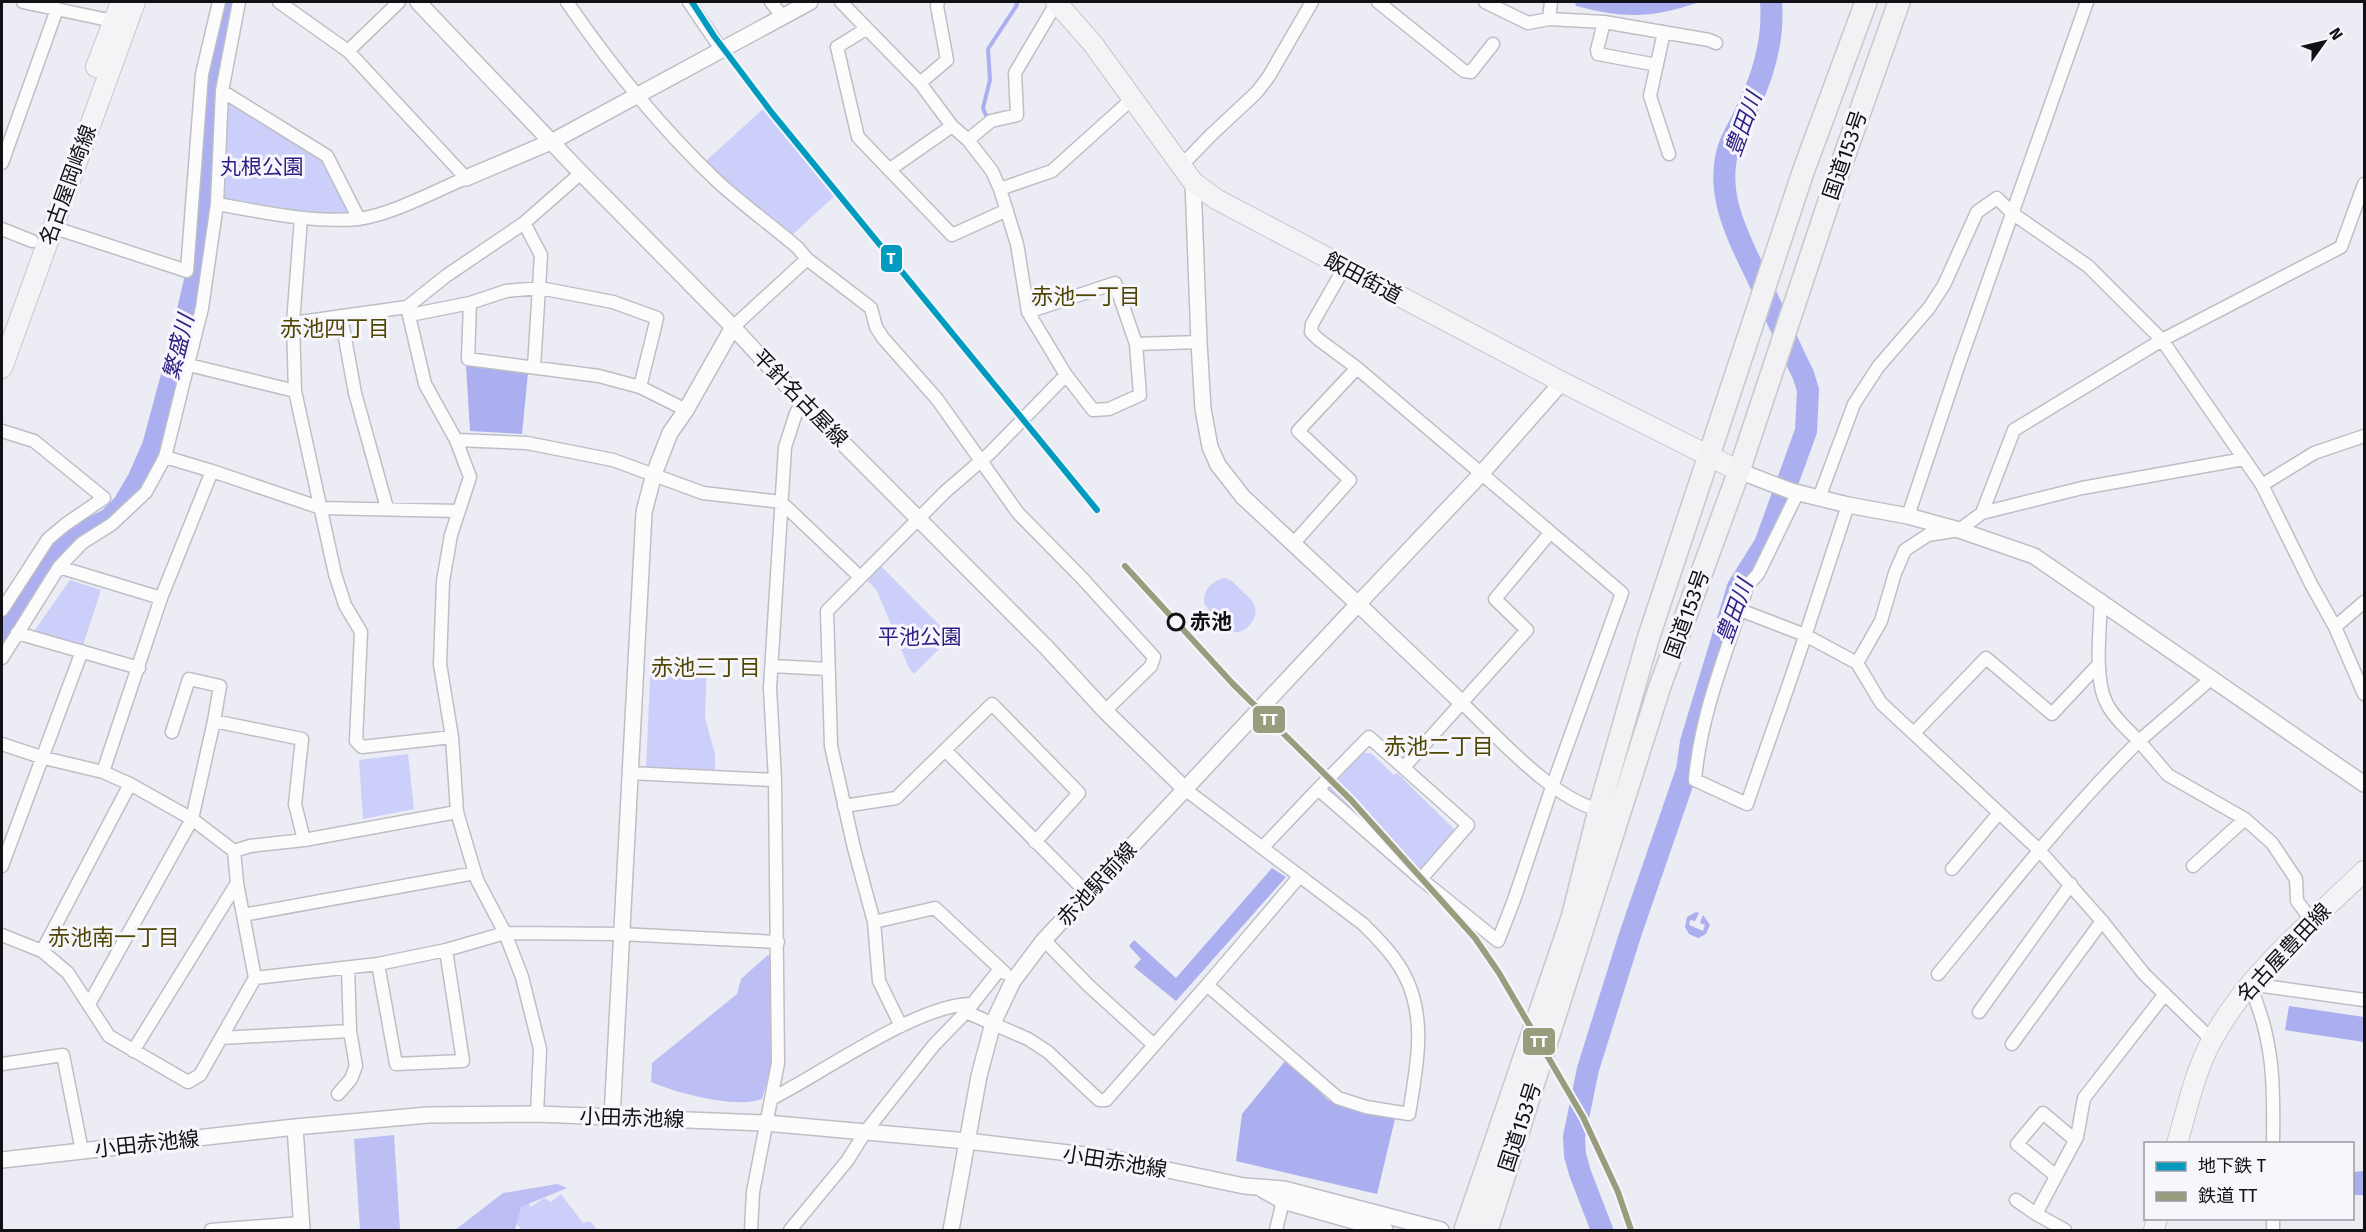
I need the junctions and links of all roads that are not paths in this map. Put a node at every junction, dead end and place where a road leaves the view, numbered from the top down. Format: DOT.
graph roads {
  1 [pos="23,2"];
  2 [pos="121,2"];
  3 [pos="135,2"];
  4 [pos="219,2"];
  5 [pos="239,2"];
  6 [pos="279,2"];
  7 [pos="399,2"];
  8 [pos="418,2"];
  9 [pos="567,2"];
  10 [pos="689,2"];
  11 [pos="771,2"];
  12 [pos="810,2"];
  13 [pos="841,2"];
  14 [pos="938,2"];
  15 [pos="1057,2"];
  16 [pos="1312,2"];
  17 [pos="1378,2"];
  18 [pos="1485,2"];
  19 [pos="1551,2"];
  20 [pos="1866,2"];
  21 [pos="1899,2"];
  22 [pos="2087,2"];
  23 [pos="57,9"];
  24 [pos="782,16"];
  25 [pos="1549,19"];
  26 [pos="114,21"];
  27 [pos="1604,22"];
  28 [pos="866,29"];
  29 [pos="1664,32"];
  30 [pos="1716,43"];
  31 [pos="1493,44"];
  32 [pos="721,49"];
  33 [pos="348,51"];
  34 [pos="1657,65"];
  35 [pos="920,83"];
  36 [pos="222,91"];
  37 [pos="638,96"];
  38 [pos="1132,99"];
  39 [pos="952,126"];
  40 [pos="968,140"];
  41 [pos="553,141"];
  42 [pos="1669,154"];
  43 [pos="2,163"];
  44 [pos="889,170"];
  45 [pos="581,173"];
  46 [pos="1187,174"];
  47 [pos="466,178"];
  48 [pos="2364,184"];
  49 [pos="1000,189"];
  50 [pos="217,204"];
  51 [pos="1007,210"];
  52 [pos="2012,213"];
  53 [pos="301,218"];
  54 [pos="359,219"];
  55 [pos="524,223"];
  56 [pos="52,227"];
  57 [pos="2,229"];
  58 [pos="32,241"];
  59 [pos="807,259"];
  60 [pos="1344,268"];
  61 [pos="540,288"];
  62 [pos="470,303"];
  63 [pos="409,311"];
  64 [pos="1028,312"];
  65 [pos="341,316"];
  66 [pos="293,323"];
  67 [pos="733,327"];
  68 [pos="2,329"];
  69 [pos="2162,340"];
  70 [pos="1199,342"];
  71 [pos="1136,344"];
  72 [pos="189,365"];
  73 [pos="534,367"];
  74 [pos="2,368"];
  75 [pos="1357,368"];
  76 [pos="1066,375"];
  77 [pos="1562,382"];
  78 [pos="640,387"];
  79 [pos="295,391"];
  80 [pos="802,402"];
  81 [pos="686,410"];
  82 [pos="2,431"];
  83 [pos="2364,436"];
  84 [pos="456,440"];
  85 [pos="165,457"];
  86 [pos="1710,457"];
  87 [pos="2244,459"];
  88 [pos="981,460"];
  89 [pos="212,471"];
  90 [pos="1742,473"];
  91 [pos="654,474"];
  92 [pos="1481,474"];
  93 [pos="2262,485"];
  94 [pos="1795,491"];
  95 [pos="1819,498"];
  96 [pos="781,502"];
  97 [pos="1848,505"];
  98 [pos="321,508"];
  99 [pos="387,508"];
  100 [pos="458,511"];
  101 [pos="1982,513"];
  102 [pos="1908,516"];
  103 [pos="919,520"];
  104 [pos="1959,530"];
  105 [pos="1550,533"];
  106 [pos="1293,544"];
  107 [pos="59,567"];
  108 [pos="860,577"];
  109 [pos="161,598"];
  110 [pos="2101,600"];
  111 [pos="2364,602"];
  112 [pos="1358,604"];
  113 [pos="2,610"];
  114 [pos="1740,610"];
  115 [pos="2335,627"];
  116 [pos="17,633"];
  117 [pos="1805,635"];
  118 [pos="82,651"];
  119 [pos="2,658"];
  120 [pos="1857,663"];
  121 [pos="2098,665"];
  122 [pos="772,666"];
  123 [pos="139,668"];
  124 [pos="829,669"];
  125 [pos="2212,678"];
  126 [pos="2364,694"];
  127 [pos="1461,702"];
  128 [pos="1105,711"];
  129 [pos="214,721"];
  130 [pos="172,732"];
  131 [pos="1914,733"];
  132 [pos="452,737"];
  133 [pos="2139,741"];
  134 [pos="2,744"];
  135 [pos="945,750"];
  136 [pos="44,758"];
  137 [pos="1404,767"];
  138 [pos="103,772"];
  139 [pos="629,773"];
  140 [pos="775,780"];
  141 [pos="130,784"];
  142 [pos="2364,784"];
  143 [pos="1552,787"];
  144 [pos="1186,789"];
  145 [pos="1318,789"];
  146 [pos="844,806"];
  147 [pos="1599,810"];
  148 [pos="457,812"];
  149 [pos="1999,813"];
  150 [pos="192,819"];
  151 [pos="2245,819"];
  152 [pos="304,840"];
  153 [pos="1035,842"];
  154 [pos="1263,847"];
  155 [pos="2039,850"];
  156 [pos="234,851"];
  157 [pos="2,866"];
  158 [pos="2193,866"];
  159 [pos="1952,869"];
  160 [pos="2364,871"];
  161 [pos="475,873"];
  162 [pos="1299,877"];
  163 [pos="1421,879"];
  164 [pos="237,883"];
  165 [pos="2071,884"];
  166 [pos="1088,894"];
  167 [pos="243,915"];
  168 [pos="2102,921"];
  169 [pos="874,922"];
  170 [pos="2313,922"];
  171 [pos="505,933"];
  172 [pos="620,934"];
  173 [pos="2,935"];
  174 [pos="1044,940"];
  175 [pos="778,942"];
  176 [pos="446,950"];
  177 [pos="42,951"];
  178 [pos="378,963"];
  179 [pos="348,968"];
  180 [pos="1000,969"];
  181 [pos="1938,974"];
  182 [pos="255,978"];
  183 [pos="1013,981"];
  184 [pos="2249,984"];
  185 [pos="1207,986"];
  186 [pos="2165,994"];
  187 [pos="2364,1000"];
  188 [pos="88,1004"];
  189 [pos="970,1008"];
  190 [pos="1978,1012"];
  191 [pos="993,1023"];
  192 [pos="901,1026"];
  193 [pos="350,1031"];
  194 [pos="221,1038"];
  195 [pos="2212,1040"];
  196 [pos="2013,1044"];
  197 [pos="1154,1046"];
  198 [pos="133,1051"];
  199 [pos="2,1064"];
  200 [pos="338,1094"];
  201 [pos="771,1099"];
  202 [pos="537,1114"];
  203 [pos="612,1118"];
  204 [pos="765,1123"];
  205 [pos="295,1127"];
  206 [pos="866,1131"];
  207 [pos="2075,1140"];
  208 [pos="967,1141"];
  209 [pos="2177,1142"];
  210 [pos="2273,1142"];
  211 [pos="82,1151"];
  212 [pos="2,1160"];
  213 [pos="2056,1176"];
  214 [pos="1260,1189"];
  215 [pos="2016,1200"];
  216 [pos="1283,1201"];
  217 [pos="2036,1214"];
  218 [pos="302,1226"];
  219 [pos="211,1230"];
  220 [pos="751,1230"];
  221 [pos="790,1230"];
  222 [pos="951,1230"];
  223 [pos="1276,1230"];
  224 [pos="1385,1230"];
  225 [pos="1441,1230"];
  226 [pos="1465,1230"];
  227 [pos="1487,1230"];
  228 [pos="2065,1230"];
  1 -- 23 [label="street"];
  2 -- 26 [label="main road, 名古屋岡崎線"];
  3 -- 56 [label="main road, 名古屋岡崎線"];
  4 -- 56 [label="street"];
  5 -- 36 [label="street"];
  6 -- 33 [label="street"];
  7 -- 33 [label="street"];
  8 -- 41 [label="street, 平針名古屋線"];
  9 -- 37 [label="street"];
  10 -- 32 [label="street"];
  11 -- 24 [label="street"];
  12 -- 24 [label="street"];
  13 -- 28 [label="street"];
  14 -- 35 [label="street"];
  15 -- 38 [label="main road, 飯田街道"];
  15 -- 40 [label="street"];
  16 -- 46 [label="street"];
  17 -- 31 [label="street"];
  18 -- 25 [label="street"];
  19 -- 25 [label="street"];
  20 -- 86 [label="highway, 国道153号"];
  21 -- 90 [label="highway, 国道153号"];
  22 -- 52 [label="street"];
  23 -- 26 [label="street"];
  23 -- 43 [label="street"];
  24 -- 32 [label="street"];
  25 -- 27 [label="street"];
  26 -- 58 [label="main road, 名古屋岡崎線"];
  27 -- 29 [label="street"];
  27 -- 34 [label="street"];
  28 -- 35 [label="street"];
  28 -- 44 [label="street"];
  29 -- 30 [label="street"];
  29 -- 34 [label="street"];
  32 -- 37 [label="street"];
  33 -- 47 [label="street"];
  34 -- 42 [label="street"];
  35 -- 39 [label="street"];
  36 -- 50 [label="street"];
  36 -- 54 [label="street"];
  37 -- 41 [label="street"];
  37 -- 59 [label="street"];
  38 -- 46 [label="main road, 飯田街道"];
  38 -- 49 [label="street"];
  39 -- 40 [label="street"];
  39 -- 44 [label="street"];
  40 -- 49 [label="street"];
  41 -- 45 [label="street, 平針名古屋線"];
  41 -- 47 [label="street"];
  44 -- 51 [label="street"];
  45 -- 55 [label="street"];
  45 -- 67 [label="street, 平針名古屋線"];
  46 -- 60 [label="main road, 飯田街道"];
  46 -- 70 [label="street"];
  47 -- 54 [label="street"];
  48 -- 69 [label="street"];
  49 -- 51 [label="street"];
  50 -- 53 [label="street"];
  50 -- 72 [label="street"];
  51 -- 64 [label="street"];
  52 -- 69 [label="street"];
  52 -- 95 [label="street"];
  52 -- 102 [label="street"];
  53 -- 54 [label="street"];
  53 -- 66 [label="street"];
  55 -- 61 [label="street"];
  55 -- 63 [label="street"];
  56 -- 74 [label="main road, 名古屋岡崎線"];
  57 -- 58 [label="street"];
  58 -- 68 [label="main road, 名古屋岡崎線"];
  59 -- 67 [label="street"];
  59 -- 88 [label="street"];
  60 -- 75 [label="street"];
  60 -- 77 [label="main road, 飯田街道"];
  61 -- 62 [label="street"];
  61 -- 73 [label="street"];
  61 -- 78 [label="street"];
  62 -- 63 [label="street"];
  62 -- 73 [label="street"];
  63 -- 65 [label="street"];
  63 -- 84 [label="street"];
  64 -- 71 [label="street"];
  64 -- 76 [label="street"];
  65 -- 66 [label="street"];
  65 -- 99 [label="street"];
  66 -- 79 [label="street"];
  67 -- 80 [label="street, 平針名古屋線"];
  67 -- 81 [label="street"];
  69 -- 87 [label="street"];
  69 -- 101 [label="street"];
  70 -- 71 [label="street"];
  70 -- 106 [label="street"];
  71 -- 76 [label="street"];
  72 -- 79 [label="street"];
  72 -- 85 [label="street"];
  73 -- 78 [label="street"];
  75 -- 92 [label="street"];
  75 -- 106 [label="street"];
  76 -- 88 [label="street"];
  77 -- 86 [label="main road, 飯田街道"];
  77 -- 92 [label="street, 赤池駅前線"];
  78 -- 81 [label="street"];
  79 -- 98 [label="street"];
  80 -- 96 [label="street"];
  80 -- 103 [label="street, 平針名古屋線"];
  81 -- 91 [label="street"];
  82 -- 113 [label="street"];
  83 -- 93 [label="street"];
  84 -- 91 [label="street"];
  84 -- 100 [label="street"];
  85 -- 89 [label="street"];
  85 -- 107 [label="street"];
  86 -- 90 [label="main road, 飯田街道"];
  86 -- 147 [label="highway, 国道153号"];
  87 -- 93 [label="street"];
  87 -- 101 [label="street"];
  88 -- 103 [label="street"];
  88 -- 128 [label="street"];
  89 -- 98 [label="street"];
  89 -- 109 [label="street"];
  90 -- 94 [label="street"];
  90 -- 227 [label="highway, 国道153号"];
  91 -- 96 [label="street"];
  91 -- 139 [label="street"];
  92 -- 105 [label="street"];
  92 -- 112 [label="street, 赤池駅前線"];
  93 -- 115 [label="street"];
  94 -- 95 [label="street"];
  94 -- 114 [label="street"];
  95 -- 97 [label="street"];
  96 -- 108 [label="street"];
  96 -- 122 [label="street"];
  97 -- 102 [label="street"];
  97 -- 117 [label="street"];
  98 -- 99 [label="street"];
  98 -- 132 [label="street"];
  99 -- 100 [label="street"];
  100 -- 132 [label="street"];
  101 -- 104 [label="street"];
  102 -- 104 [label="street"];
  103 -- 108 [label="street"];
  103 -- 128 [label="street, 平針名古屋線"];
  104 -- 110 [label="street"];
  104 -- 120 [label="street"];
  105 -- 127 [label="street"];
  105 -- 143 [label="street"];
  106 -- 112 [label="street"];
  107 -- 109 [label="street"];
  107 -- 116 [label="street"];
  108 -- 124 [label="street"];
  109 -- 123 [label="street"];
  110 -- 121 [label="street"];
  110 -- 125 [label="street"];
  111 -- 115 [label="street"];
  112 -- 127 [label="street"];
  112 -- 144 [label="street, 赤池駅前線"];
  114 -- 117 [label="street"];
  114 -- 117 [label="street"];
  115 -- 126 [label="street"];
  116 -- 118 [label="street"];
  116 -- 119 [label="street"];
  117 -- 120 [label="street"];
  118 -- 123 [label="street"];
  118 -- 136 [label="street"];
  120 -- 131 [label="street"];
  121 -- 131 [label="street"];
  121 -- 133 [label="street"];
  122 -- 124 [label="street"];
  122 -- 140 [label="street"];
  123 -- 138 [label="street"];
  124 -- 146 [label="street"];
  125 -- 133 [label="street"];
  125 -- 142 [label="street"];
  127 -- 137 [label="street"];
  127 -- 143 [label="street"];
  128 -- 144 [label="street, 平針名古屋線"];
  129 -- 130 [label="street"];
  129 -- 150 [label="street"];
  129 -- 152 [label="street"];
  131 -- 149 [label="street"];
  132 -- 148 [label="street"];
  133 -- 151 [label="street"];
  133 -- 155 [label="street"];
  134 -- 136 [label="street"];
  135 -- 146 [label="street"];
  135 -- 153 [label="street"];
  135 -- 153 [label="street"];
  136 -- 138 [label="street"];
  136 -- 157 [label="street"];
  137 -- 145 [label="street"];
  137 -- 163 [label="street"];
  138 -- 141 [label="street"];
  139 -- 140 [label="street"];
  139 -- 172 [label="street"];
  140 -- 175 [label="street"];
  141 -- 150 [label="street"];
  141 -- 177 [label="street"];
  143 -- 147 [label="street"];
  143 -- 163 [label="street"];
  144 -- 154 [label="street"];
  144 -- 166 [label="street, 赤池駅前線"];
  145 -- 154 [label="street"];
  145 -- 163 [label="street"];
  146 -- 169 [label="street"];
  147 -- 226 [label="highway, 国道153号"];
  148 -- 152 [label="street"];
  148 -- 161 [label="street"];
  149 -- 155 [label="street"];
  149 -- 159 [label="street"];
  150 -- 156 [label="street"];
  150 -- 188 [label="street"];
  151 -- 158 [label="street"];
  151 -- 170 [label="street"];
  152 -- 156 [label="street"];
  153 -- 166 [label="street"];
  154 -- 162 [label="street"];
  155 -- 165 [label="street"];
  155 -- 181 [label="street"];
  156 -- 164 [label="street"];
  160 -- 170 [label="main road, 名古屋豊田線"];
  161 -- 167 [label="street"];
  161 -- 171 [label="street"];
  162 -- 185 [label="street"];
  162 -- 185 [label="street"];
  164 -- 167 [label="street"];
  164 -- 198 [label="street"];
  165 -- 168 [label="street"];
  165 -- 190 [label="street"];
  166 -- 174 [label="street, 赤池駅前線"];
  167 -- 182 [label="street"];
  168 -- 186 [label="street"];
  168 -- 196 [label="street"];
  169 -- 180 [label="street"];
  169 -- 192 [label="street"];
  170 -- 184 [label="main road, 名古屋豊田線"];
  171 -- 172 [label="street"];
  171 -- 176 [label="street"];
  171 -- 202 [label="street"];
  172 -- 175 [label="street"];
  172 -- 203 [label="street"];
  173 -- 177 [label="street"];
  174 -- 183 [label="street, 赤池駅前線"];
  174 -- 197 [label="street"];
  175 -- 201 [label="street"];
  176 -- 178 [label="street"];
  176 -- 178 [label="street"];
  177 -- 188 [label="street"];
  178 -- 179 [label="street"];
  179 -- 182 [label="street"];
  179 -- 193 [label="street"];
  180 -- 183 [label="street"];
  180 -- 189 [label="street"];
  182 -- 194 [label="street"];
  183 -- 191 [label="street, 赤池駅前線"];
  184 -- 187 [label="street"];
  184 -- 195 [label="main road, 名古屋豊田線"];
  184 -- 210 [label="street"];
  185 -- 197 [label="street"];
  186 -- 195 [label="street"];
  186 -- 207 [label="street"];
  188 -- 198 [label="street"];
  189 -- 191 [label="street"];
  189 -- 192 [label="street"];
  189 -- 206 [label="street"];
  191 -- 197 [label="street"];
  191 -- 208 [label="street, 赤池駅前線"];
  192 -- 201 [label="street"];
  193 -- 194 [label="street"];
  193 -- 200 [label="street"];
  194 -- 198 [label="street"];
  195 -- 209 [label="main road, 名古屋豊田線"];
  199 -- 211 [label="street"];
  201 -- 204 [label="street"];
  202 -- 203 [label="street, 小田赤池線"];
  202 -- 205 [label="street, 小田赤池線"];
  203 -- 204 [label="street, 小田赤池線"];
  204 -- 206 [label="street, 小田赤池線"];
  204 -- 220 [label="street"];
  205 -- 211 [label="street, 小田赤池線"];
  205 -- 218 [label="street"];
  206 -- 208 [label="street, 小田赤池線"];
  206 -- 221 [label="street"];
  207 -- 213 [label="street"];
  207 -- 213 [label="street"];
  208 -- 214 [label="street, 小田赤池線"];
  208 -- 222 [label="street, 赤池駅前線"];
  211 -- 212 [label="street, 小田赤池線"];
  213 -- 217 [label="street"];
  214 -- 216 [label="street, 小田赤池線"];
  214 -- 225 [label="street, 小田赤池線"];
  215 -- 217 [label="street"];
  216 -- 223 [label="street"];
  216 -- 224 [label="street, 小田赤池線"];
  217 -- 228 [label="street"];
  218 -- 219 [label="street"];
}
